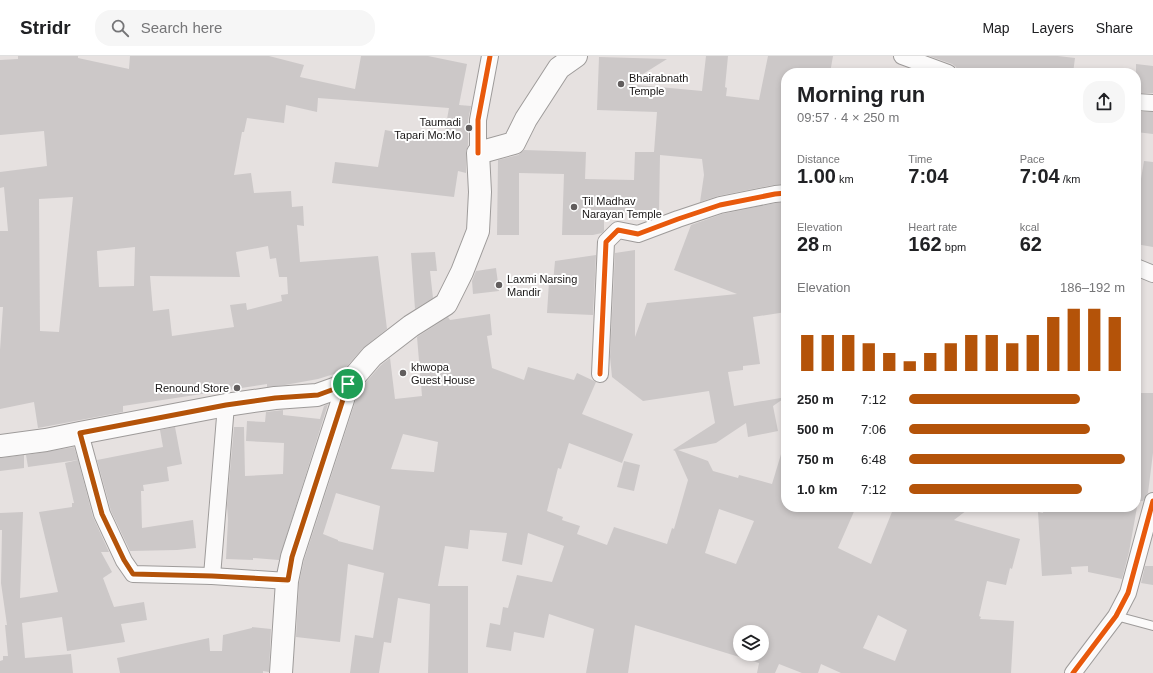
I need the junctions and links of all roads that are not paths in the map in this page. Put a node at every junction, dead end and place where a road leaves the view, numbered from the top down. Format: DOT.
graph roads {
  1 [pos="490,56"];
  2 [pos="576,56"];
  3 [pos="902,56"];
  4 [pos="934,68"];
  5 [pos="1141,102"];
  6 [pos="1153,103"];
  7 [pos="478,153"];
  8 [pos="781,193"];
  9 [pos="1141,269"];
  10 [pos="1153,274"];
  11 [pos="600,374"];
  12 [pos="348,384"];
  13 [pos="226,405"];
  14 [pos="80,433"];
  15 [pos="0,446"];
  16 [pos="1153,501"];
  17 [pos="212,576"];
  18 [pos="288,580"];
  19 [pos="1116,616"];
  20 [pos="1153,626"];
  21 [pos="281,673"];
  22 [pos="1073,673"];
  1 -- 7 [label="street"];
  2 -- 7 [label="main road"];
  3 -- 4 [label="street"];
  5 -- 6 [label="street"];
  7 -- 12 [label="main road"];
  8 -- 11 [label="street"];
  9 -- 10 [label="street"];
  12 -- 13 [label="main road"];
  12 -- 18 [label="main road"];
  13 -- 14 [label="main road"];
  13 -- 17 [label="street"];
  14 -- 15 [label="main road"];
  14 -- 17 [label="street"];
  16 -- 19 [label="street"];
  17 -- 18 [label="street"];
  18 -- 21 [label="main road"];
  19 -- 20 [label="lane"];
  19 -- 22 [label="street"];
}
